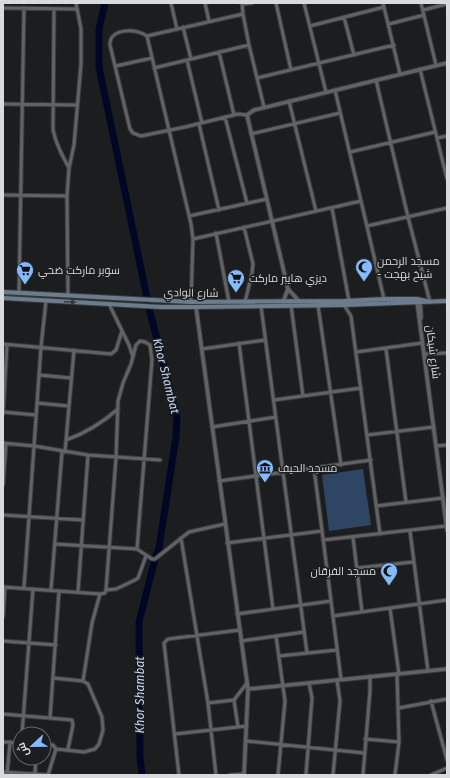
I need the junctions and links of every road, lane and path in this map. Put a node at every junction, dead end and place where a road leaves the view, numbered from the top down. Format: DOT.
graph roads {
  1 [pos="32,3"];
  2 [pos="76,3"];
  3 [pos="171,3"];
  4 [pos="205,3"];
  5 [pos="242,3"];
  6 [pos="252,3"];
  7 [pos="276,3"];
  8 [pos="304,3"];
  9 [pos="383,3"];
  10 [pos="421,3"];
  11 [pos="447,4"];
  12 [pos="384,7"];
  13 [pos="3,8"];
  14 [pos="24,8"];
  15 [pos="32,8"];
  16 [pos="54,9"];
  17 [pos="77,9"];
  18 [pos="422,10"];
  19 [pos="243,14"];
  20 [pos="424,15"];
  21 [pos="344,17"];
  22 [pos="209,21"];
  23 [pos="389,24"];
  24 [pos="310,26"];
  25 [pos="183,27"];
  26 [pos="177,29"];
  27 [pos="147,36"];
  28 [pos="249,45"];
  29 [pos="394,46"];
  30 [pos="219,52"];
  31 [pos="354,55"];
  32 [pos="152,58"];
  33 [pos="189,59"];
  34 [pos="447,62"];
  35 [pos="319,63"];
  36 [pos="436,65"];
  37 [pos="116,66"];
  38 [pos="154,68"];
  39 [pos="420,69"];
  40 [pos="292,70"];
  41 [pos="400,74"];
  42 [pos="257,78"];
  43 [pos="376,80"];
  44 [pos="335,90"];
  45 [pos="326,92"];
  46 [pos="289,101"];
  47 [pos="3,104"];
  48 [pos="22,104"];
  49 [pos="53,105"];
  50 [pos="76,105"];
  51 [pos="264,107"];
  52 [pos="340,113"];
  53 [pos="234,115"];
  54 [pos="247,115"];
  55 [pos="225,117"];
  56 [pos="200,123"];
  57 [pos="295,124"];
  58 [pos="169,130"];
  59 [pos="435,132"];
  60 [pos="251,134"];
  61 [pos="447,136"];
  62 [pos="437,138"];
  63 [pos="391,142"];
  64 [pos="350,152"];
  65 [pos="69,168"];
  66 [pos="447,179"];
  67 [pos="3,195"];
  68 [pos="20,195"];
  69 [pos="67,196"];
  70 [pos="267,199"];
  71 [pos="361,201"];
  72 [pos="247,203"];
  73 [pos="332,208"];
  74 [pos="447,208"];
  75 [pos="219,210"];
  76 [pos="316,211"];
  77 [pos="189,216"];
  78 [pos="408,217"];
  79 [pos="272,221"];
  80 [pos="367,226"];
  81 [pos="244,227"];
  82 [pos="216,233"];
  83 [pos="193,238"];
  84 [pos="288,289"];
  85 [pos="3,292"];
  86 [pos="19,293"];
  87 [pos="68,296"];
  88 [pos="3,298"];
  89 [pos="384,299"];
  90 [pos="46,301"];
  91 [pos="299,301"];
  92 [pos="419,301"];
  93 [pos="191,302"];
  94 [pos="229,302"];
  95 [pos="245,302"];
  96 [pos="282,302"];
  97 [pos="346,302"];
  98 [pos="428,302"];
  99 [pos="447,302"];
  100 [pos="109,304"];
  101 [pos="291,305"];
  102 [pos="318,305"];
  103 [pos="261,306"];
  104 [pos="196,307"];
  105 [pos="122,331"];
  106 [pos="266,340"];
  107 [pos="239,343"];
  108 [pos="422,343"];
  109 [pos="3,344"];
  110 [pos="7,345"];
  111 [pos="41,347"];
  112 [pos="202,349"];
  113 [pos="386,349"];
  114 [pos="74,350"];
  115 [pos="356,352"];
  116 [pos="447,353"];
  117 [pos="424,354"];
  118 [pos="133,357"];
  119 [pos="39,376"];
  120 [pos="71,378"];
  121 [pos="361,388"];
  122 [pos="331,392"];
  123 [pos="303,396"];
  124 [pos="274,400"];
  125 [pos="37,403"];
  126 [pos="69,406"];
  127 [pos="118,409"];
  128 [pos="3,413"];
  129 [pos="36,415"];
  130 [pos="276,417"];
  131 [pos="249,421"];
  132 [pos="212,427"];
  133 [pos="434,427"];
  134 [pos="397,431"];
  135 [pos="367,435"];
  136 [pos="66,440"];
  137 [pos="4,443"];
  138 [pos="447,445"];
  139 [pos="34,446"];
  140 [pos="436,446"];
  141 [pos="63,452"];
  142 [pos="88,455"];
  143 [pos="116,458"];
  144 [pos="143,460"];
  145 [pos="160,460"];
  146 [pos="370,460"];
  147 [pos="341,464"];
  148 [pos="314,468"];
  149 [pos="284,472"];
  150 [pos="256,476"];
  151 [pos="219,481"];
  152 [pos="3,485"];
  153 [pos="443,498"];
  154 [pos="406,502"];
  155 [pos="376,506"];
  156 [pos="3,515"];
  157 [pos="29,517"];
  158 [pos="57,518"];
  159 [pos="83,520"];
  160 [pos="225,524"];
  161 [pos="446,526"];
  162 [pos="322,530"];
  163 [pos="447,530"];
  164 [pos="410,531"];
  165 [pos="292,534"];
  166 [pos="380,534"];
  167 [pos="264,537"];
  168 [pos="353,537"];
  169 [pos="181,538"];
  170 [pos="324,540"];
  171 [pos="228,542"];
  172 [pos="55,544"];
  173 [pos="81,546"];
  174 [pos="109,547"];
  175 [pos="137,549"];
  176 [pos="146,556"];
  177 [pos="413,562"];
  178 [pos="357,568"];
  179 [pos="4,587"];
  180 [pos="24,588"];
  181 [pos="33,589"];
  182 [pos="51,590"];
  183 [pos="59,590"];
  184 [pos="106,590"];
  185 [pos="78,592"];
  186 [pos="100,594"];
  187 [pos="447,600"];
  188 [pos="331,601"];
  189 [pos="419,604"];
  190 [pos="301,605"];
  191 [pos="390,608"];
  192 [pos="273,609"];
  193 [pos="362,612"];
  194 [pos="237,614"];
  195 [pos="333,616"];
  196 [pos="3,617"];
  197 [pos="240,630"];
  198 [pos="304,632"];
  199 [pos="197,636"];
  200 [pos="276,636"];
  201 [pos="3,641"];
  202 [pos="241,641"];
  203 [pos="29,643"];
  204 [pos="56,645"];
  205 [pos="337,650"];
  206 [pos="307,653"];
  207 [pos="279,656"];
  208 [pos="447,669"];
  209 [pos="428,671"];
  210 [pos="398,674"];
  211 [pos="370,676"];
  212 [pos="53,678"];
  213 [pos="339,680"];
  214 [pos="83,681"];
  215 [pos="248,682"];
  216 [pos="309,683"];
  217 [pos="282,685"];
  218 [pos="248,689"];
  219 [pos="447,699"];
  220 [pos="234,700"];
  221 [pos="431,702"];
  222 [pos="208,703"];
  223 [pos="399,708"];
  224 [pos="3,714"];
  225 [pos="23,716"];
  226 [pos="50,718"];
  227 [pos="22,726"];
  228 [pos="247,726"];
  229 [pos="238,727"];
  230 [pos="210,730"];
  231 [pos="175,734"];
  232 [pos="366,739"];
  233 [pos="246,741"];
  234 [pos="3,742"];
  235 [pos="10,742"];
  236 [pos="399,742"];
  237 [pos="281,744"];
  238 [pos="52,745"];
  239 [pos="308,747"];
  240 [pos="56,749"];
  241 [pos="68,749"];
  242 [pos="335,750"];
  243 [pos="364,753"];
  244 [pos="447,760"];
  245 [pos="36,766"];
  246 [pos="447,768"];
  247 [pos="3,772"];
  248 [pos="7,774"];
  249 [pos="35,774"];
  250 [pos="178,775"];
  251 [pos="216,775"];
  252 [pos="230,775"];
  253 [pos="244,775"];
  254 [pos="278,775"];
  255 [pos="306,775"];
  256 [pos="333,775"];
  257 [pos="363,775"];
  258 [pos="395,775"];
  259 [pos="431,775"];
  1 -- 15 [label="street"];
  2 -- 17 [label="street"];
  3 -- 26 [label="street"];
  4 -- 22 [label="street"];
  5 -- 6 [label="street"];
  5 -- 19 [label="street"];
  7 -- 40 [label="street"];
  8 -- 24 [label="street"];
  9 -- 12 [label="street"];
  10 -- 18 [label="street"];
  11 -- 18 [label="street"];
  12 -- 21 [label="street"];
  12 -- 23 [label="street"];
  13 -- 14 [label="street"];
  14 -- 15 [label="street"];
  14 -- 48 [label="street"];
  15 -- 16 [label="street"];
  16 -- 17 [label="street"];
  16 -- 49 [label="street"];
  17 -- 50 [label="street"];
  18 -- 20 [label="street"];
  19 -- 22 [label="street"];
  19 -- 28 [label="street"];
  20 -- 23 [label="street"];
  20 -- 36 [label="street"];
  21 -- 24 [label="street"];
  21 -- 31 [label="street"];
  22 -- 25 [label="street"];
  23 -- 29 [label="street"];
  24 -- 35 [label="street"];
  25 -- 26 [label="street"];
  25 -- 33 [label="street"];
  26 -- 27 [label="street"];
  27 -- 32 [label="street"];
  27 -- 37 [label="street"];
  28 -- 30 [label="street"];
  28 -- 42 [label="street"];
  29 -- 31 [label="street"];
  29 -- 41 [label="street"];
  30 -- 33 [label="street"];
  30 -- 53 [label="street"];
  31 -- 35 [label="street"];
  32 -- 37 [label="street"];
  32 -- 38 [label="street"];
  33 -- 38 [label="street"];
  33 -- 56 [label="street"];
  34 -- 36 [label="street"];
  35 -- 40 [label="street"];
  35 -- 45 [label="street"];
  36 -- 39 [label="street"];
  37 -- 58 [label="street"];
  38 -- 58 [label="street"];
  39 -- 41 [label="street"];
  39 -- 59 [label="street"];
  40 -- 42 [label="street"];
  41 -- 43 [label="street"];
  42 -- 51 [label="street"];
  43 -- 44 [label="street"];
  43 -- 63 [label="street"];
  44 -- 45 [label="street"];
  44 -- 52 [label="street"];
  45 -- 46 [label="street"];
  46 -- 51 [label="street"];
  46 -- 57 [label="street"];
  47 -- 48 [label="street"];
  48 -- 49 [label="street"];
  48 -- 68 [label="street"];
  49 -- 50 [label="street"];
  49 -- 65 [label="street"];
  50 -- 65 [label="street"];
  51 -- 54 [label="street"];
  52 -- 57 [label="street"];
  52 -- 64 [label="street"];
  53 -- 54 [label="street"];
  53 -- 55 [label="street"];
  54 -- 60 [label="street"];
  55 -- 56 [label="street"];
  55 -- 72 [label="street"];
  56 -- 58 [label="street"];
  56 -- 75 [label="street"];
  57 -- 60 [label="street"];
  57 -- 76 [label="street"];
  58 -- 77 [label="street"];
  59 -- 62 [label="street"];
  59 -- 63 [label="street"];
  60 -- 70 [label="street"];
  61 -- 62 [label="street"];
  62 -- 66 [label="street"];
  63 -- 64 [label="street"];
  63 -- 78 [label="street"];
  64 -- 71 [label="street"];
  65 -- 69 [label="street"];
  67 -- 68 [label="street"];
  68 -- 69 [label="street"];
  68 -- 86 [label="street"];
  69 -- 87 [label="street"];
  70 -- 72 [label="street"];
  70 -- 79 [label="street"];
  71 -- 73 [label="street"];
  71 -- 80 [label="street"];
  72 -- 75 [label="street"];
  73 -- 76 [label="street"];
  73 -- 97 [label="street"];
  74 -- 78 [label="street"];
  75 -- 77 [label="street"];
  76 -- 79 [label="street"];
  77 -- 83 [label="street"];
  78 -- 80 [label="street"];
  78 -- 98 [label="street"];
  79 -- 81 [label="street"];
  79 -- 84 [label="street"];
  80 -- 89 [label="street"];
  81 -- 82 [label="street"];
  81 -- 95 [label="street"];
  82 -- 83 [label="street"];
  82 -- 94 [label="street"];
  83 -- 93 [label="street"];
  84 -- 91 [label="street"];
  84 -- 96 [label="street"];
  85 -- 86 [label="main road, شارع الوادي"];
  86 -- 87 [label="main road, شارع الوادي"];
  87 -- 93 [label="main road, شارع الوادي"];
  88 -- 90 [label="main road, شارع الوادي"];
  89 -- 92 [label="main road, شارع الوادي"];
  89 -- 97 [label="main road, شارع الوادي"];
  90 -- 100 [label="main road, شارع الوادي, one-way"];
  90 -- 111 [label="street"];
  91 -- 96 [label="main road, شارع الوادي"];
  91 -- 97 [label="main road, شارع الوادي"];
  92 -- 97 [label="main road, شارع الوادي"];
  92 -- 98 [label="main road, شارع الوادي"];
  92 -- 108 [label="street, شارع شيكان"];
  93 -- 94 [label="main road, شارع الوادي"];
  94 -- 95 [label="main road, شارع الوادي"];
  95 -- 96 [label="main road, شارع الوادي"];
  97 -- 102 [label="main road, شارع الوادي"];
  97 -- 115 [label="street"];
  98 -- 99 [label="main road, شارع الوادي"];
  100 -- 104 [label="main road, شارع الوادي"];
  100 -- 105 [label="street"];
  101 -- 102 [label="main road, شارع الوادي"];
  101 -- 103 [label="main road, شارع الوادي"];
  101 -- 123 [label="street"];
  102 -- 122 [label="street"];
  103 -- 104 [label="main road, شارع الوادي"];
  103 -- 106 [label="street"];
  104 -- 112 [label="street"];
  105 -- 114 [label="street"];
  105 -- 118 [label="street"];
  106 -- 107 [label="street"];
  106 -- 124 [label="street"];
  107 -- 112 [label="street"];
  107 -- 131 [label="street"];
  108 -- 113 [label="street"];
  108 -- 117 [label="street, شارع شيكان"];
  109 -- 110 [label="street"];
  110 -- 111 [label="street"];
  110 -- 128 [label="street"];
  111 -- 114 [label="street"];
  111 -- 119 [label="street"];
  112 -- 132 [label="street"];
  113 -- 115 [label="street"];
  113 -- 134 [label="street"];
  114 -- 120 [label="street"];
  115 -- 121 [label="street"];
  116 -- 117 [label="street"];
  117 -- 133 [label="street, شارع شيكان"];
  118 -- 127 [label="street"];
  118 -- 144 [label="street"];
  119 -- 120 [label="street"];
  119 -- 125 [label="street"];
  120 -- 126 [label="street"];
  121 -- 122 [label="street"];
  121 -- 135 [label="street"];
  122 -- 123 [label="street"];
  122 -- 147 [label="street"];
  123 -- 124 [label="street"];
  124 -- 130 [label="street"];
  125 -- 126 [label="street"];
  125 -- 129 [label="street"];
  126 -- 136 [label="street"];
  127 -- 136 [label="street"];
  127 -- 143 [label="street"];
  128 -- 129 [label="street"];
  129 -- 139 [label="street"];
  130 -- 131 [label="street"];
  130 -- 149 [label="street"];
  131 -- 132 [label="street"];
  131 -- 150 [label="street"];
  132 -- 151 [label="street"];
  133 -- 134 [label="street"];
  133 -- 140 [label="street, شارع شيكان"];
  134 -- 135 [label="street"];
  134 -- 154 [label="street"];
  135 -- 146 [label="street"];
  136 -- 141 [label="street"];
  137 -- 139 [label="street"];
  137 -- 152 [label="street"];
  138 -- 140 [label="street"];
  139 -- 141 [label="street"];
  139 -- 157 [label="street"];
  140 -- 153 [label="street, شارع شيكان"];
  141 -- 142 [label="street"];
  141 -- 158 [label="street"];
  142 -- 143 [label="street"];
  142 -- 159 [label="street"];
  143 -- 144 [label="street"];
  143 -- 174 [label="street"];
  144 -- 145 [label="street"];
  144 -- 175 [label="street"];
  146 -- 147 [label="street"];
  146 -- 155 [label="street"];
  147 -- 148 [label="street"];
  148 -- 149 [label="street"];
  148 -- 162 [label="street"];
  149 -- 150 [label="street"];
  149 -- 165 [label="street"];
  150 -- 151 [label="street"];
  150 -- 167 [label="street"];
  151 -- 160 [label="street"];
  153 -- 154 [label="street"];
  153 -- 161 [label="street, شارع شيكان"];
  154 -- 155 [label="street"];
  155 -- 166 [label="street"];
  156 -- 157 [label="street"];
  157 -- 158 [label="street"];
  157 -- 180 [label="street"];
  158 -- 159 [label="street"];
  158 -- 172 [label="street"];
  159 -- 173 [label="street"];
  160 -- 169 [label="street"];
  160 -- 171 [label="street"];
  161 -- 163 [label="street, شارع شيكان"];
  161 -- 164 [label="street"];
  162 -- 165 [label="street"];
  162 -- 170 [label="street"];
  164 -- 166 [label="street"];
  164 -- 177 [label="street"];
  165 -- 167 [label="street"];
  165 -- 190 [label="street"];
  166 -- 168 [label="street"];
  167 -- 171 [label="street"];
  167 -- 192 [label="street"];
  168 -- 170 [label="street"];
  168 -- 178 [label="street"];
  169 -- 176 [label="street"];
  169 -- 199 [label="street"];
  170 -- 188 [label="street"];
  171 -- 194 [label="street"];
  172 -- 173 [label="street"];
  172 -- 182 [label="street"];
  173 -- 174 [label="street"];
  173 -- 185 [label="street"];
  174 -- 175 [label="street"];
  174 -- 184 [label="street"];
  175 -- 176 [label="street"];
  176 -- 184 [label="street"];
  177 -- 178 [label="street"];
  177 -- 189 [label="street"];
  178 -- 193 [label="street"];
  179 -- 180 [label="street"];
  179 -- 196 [label="street"];
  180 -- 181 [label="street"];
  181 -- 182 [label="street"];
  181 -- 203 [label="street"];
  182 -- 183 [label="street"];
  183 -- 185 [label="street"];
  183 -- 204 [label="street"];
  184 -- 186 [label="street"];
  185 -- 186 [label="street"];
  186 -- 214 [label="street"];
  187 -- 189 [label="street"];
  188 -- 190 [label="street"];
  188 -- 195 [label="street"];
  189 -- 191 [label="street"];
  189 -- 209 [label="street"];
  190 -- 192 [label="street"];
  190 -- 198 [label="street"];
  191 -- 193 [label="street"];
  191 -- 210 [label="street"];
  192 -- 194 [label="street"];
  193 -- 195 [label="street"];
  194 -- 197 [label="street"];
  195 -- 205 [label="street"];
  197 -- 199 [label="street"];
  197 -- 202 [label="street"];
  198 -- 200 [label="street"];
  198 -- 206 [label="street"];
  199 -- 222 [label="street"];
  199 -- 231 [label="street"];
  200 -- 202 [label="street"];
  200 -- 207 [label="street"];
  201 -- 203 [label="street"];
  202 -- 215 [label="street"];
  203 -- 204 [label="street"];
  203 -- 225 [label="street"];
  204 -- 212 [label="street"];
  205 -- 206 [label="street"];
  205 -- 213 [label="street"];
  206 -- 207 [label="street"];
  207 -- 217 [label="street"];
  208 -- 209 [label="street"];
  209 -- 210 [label="street"];
  210 -- 211 [label="street"];
  210 -- 223 [label="street"];
  211 -- 213 [label="street"];
  211 -- 232 [label="street"];
  212 -- 214 [label="street"];
  212 -- 226 [label="street"];
  213 -- 216 [label="street"];
  213 -- 242 [label="street"];
  214 -- 241 [label="street"];
  215 -- 218 [label="street"];
  215 -- 220 [label="street"];
  216 -- 217 [label="street"];
  216 -- 239 [label="street"];
  217 -- 218 [label="street"];
  217 -- 237 [label="street"];
  218 -- 228 [label="street"];
  219 -- 221 [label="street"];
  220 -- 222 [label="street"];
  220 -- 229 [label="street"];
  221 -- 223 [label="street"];
  221 -- 244 [label="street"];
  222 -- 230 [label="street"];
  223 -- 236 [label="street"];
  224 -- 225 [label="street"];
  225 -- 226 [label="street"];
  225 -- 227 [label="street"];
  226 -- 241 [label="street"];
  228 -- 229 [label="street"];
  228 -- 233 [label="street"];
  229 -- 230 [label="street"];
  230 -- 231 [label="street"];
  230 -- 251 [label="street"];
  231 -- 250 [label="street"];
  232 -- 236 [label="street"];
  232 -- 243 [label="street"];
  233 -- 237 [label="street"];
  233 -- 253 [label="street"];
  234 -- 235 [label="street"];
  235 -- 248 [label="street"];
  236 -- 258 [label="street"];
  237 -- 239 [label="street"];
  237 -- 254 [label="street"];
  238 -- 240 [label="street"];
  239 -- 242 [label="street"];
  239 -- 255 [label="street"];
  240 -- 241 [label="street"];
  240 -- 249 [label="street"];
  242 -- 243 [label="street"];
  242 -- 256 [label="street"];
  243 -- 257 [label="street"];
  245 -- 249 [label="street"];
  246 -- 259 [label="street"];
  247 -- 248 [label="street"];
  248 -- 249 [label="street"];
  252 -- 253 [label="street"];
}
